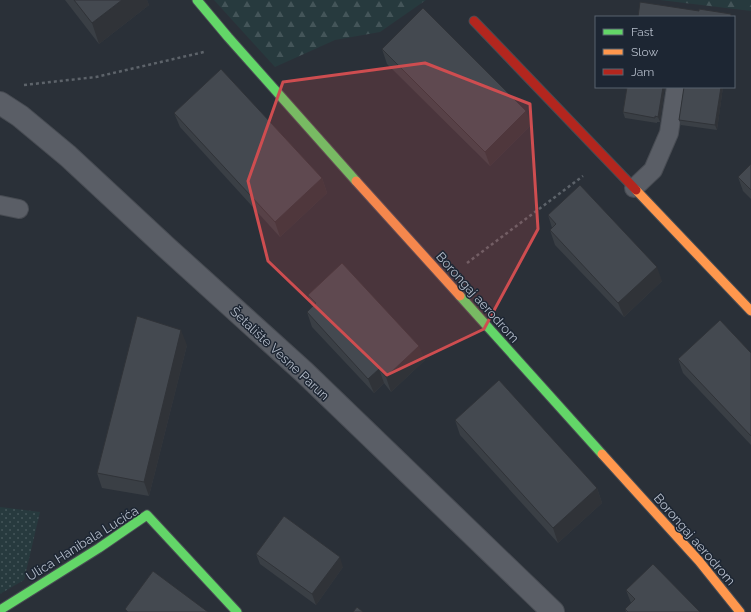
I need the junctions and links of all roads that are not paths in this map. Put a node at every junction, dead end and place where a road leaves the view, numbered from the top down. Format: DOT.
graph roads {
  1 [pos="197,0"];
  2 [pos="474,21"];
  3 [pos="676,88"];
  4 [pos="0,103"];
  5 [pos="634,188"];
  6 [pos="0,205"];
  7 [pos="19,209"];
  8 [pos="751,311"];
  9 [pos="0,610"];
  10 [pos="237,612"];
  11 [pos="553,612"];
  12 [pos="740,612"];
  1 -- 12 [label="street, Borongaj aerodrom"];
  2 -- 5 [label="street"];
  3 -- 5 [label="lane"];
  4 -- 11 [label="street, Šetalište Vesne Parun"];
  5 -- 8 [label="street"];
  6 -- 7 [label="lane"];
  9 -- 10 [label="street, Ulica Hanibala Lucića"];
}
